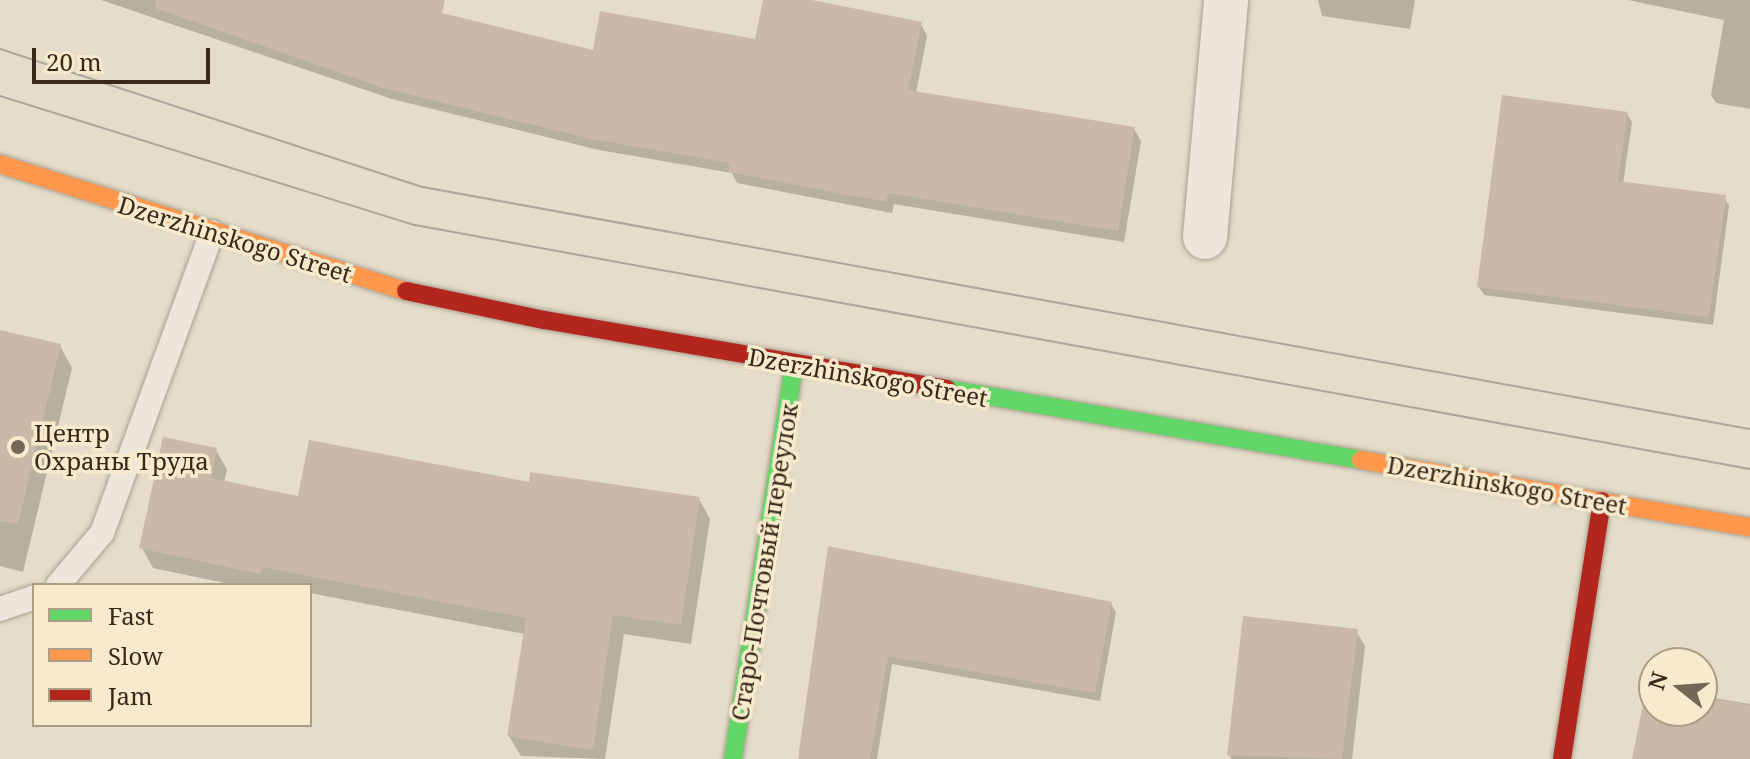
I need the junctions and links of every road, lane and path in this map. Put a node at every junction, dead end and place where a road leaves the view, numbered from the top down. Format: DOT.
graph roads {
  1 [pos="1226,0"];
  2 [pos="0,164"];
  3 [pos="212,232"];
  4 [pos="1205,237"];
  5 [pos="794,365"];
  6 [pos="1602,501"];
  7 [pos="1750,527"];
  8 [pos="60,583"];
  9 [pos="32,598"];
  10 [pos="0,609"];
  11 [pos="733,759"];
  12 [pos="1562,759"];
  1 -- 4 [label="street"];
  2 -- 3 [label="main road, Dzerzhinskogo Street"];
  3 -- 5 [label="main road, Dzerzhinskogo Street"];
  3 -- 8 [label="lane"];
  5 -- 6 [label="main road, Dzerzhinskogo Street"];
  5 -- 11 [label="main road, Старо-Почтовый переулок"];
  6 -- 7 [label="main road, Dzerzhinskogo Street"];
  6 -- 12 [label="main road"];
  9 -- 10 [label="lane"];
}
